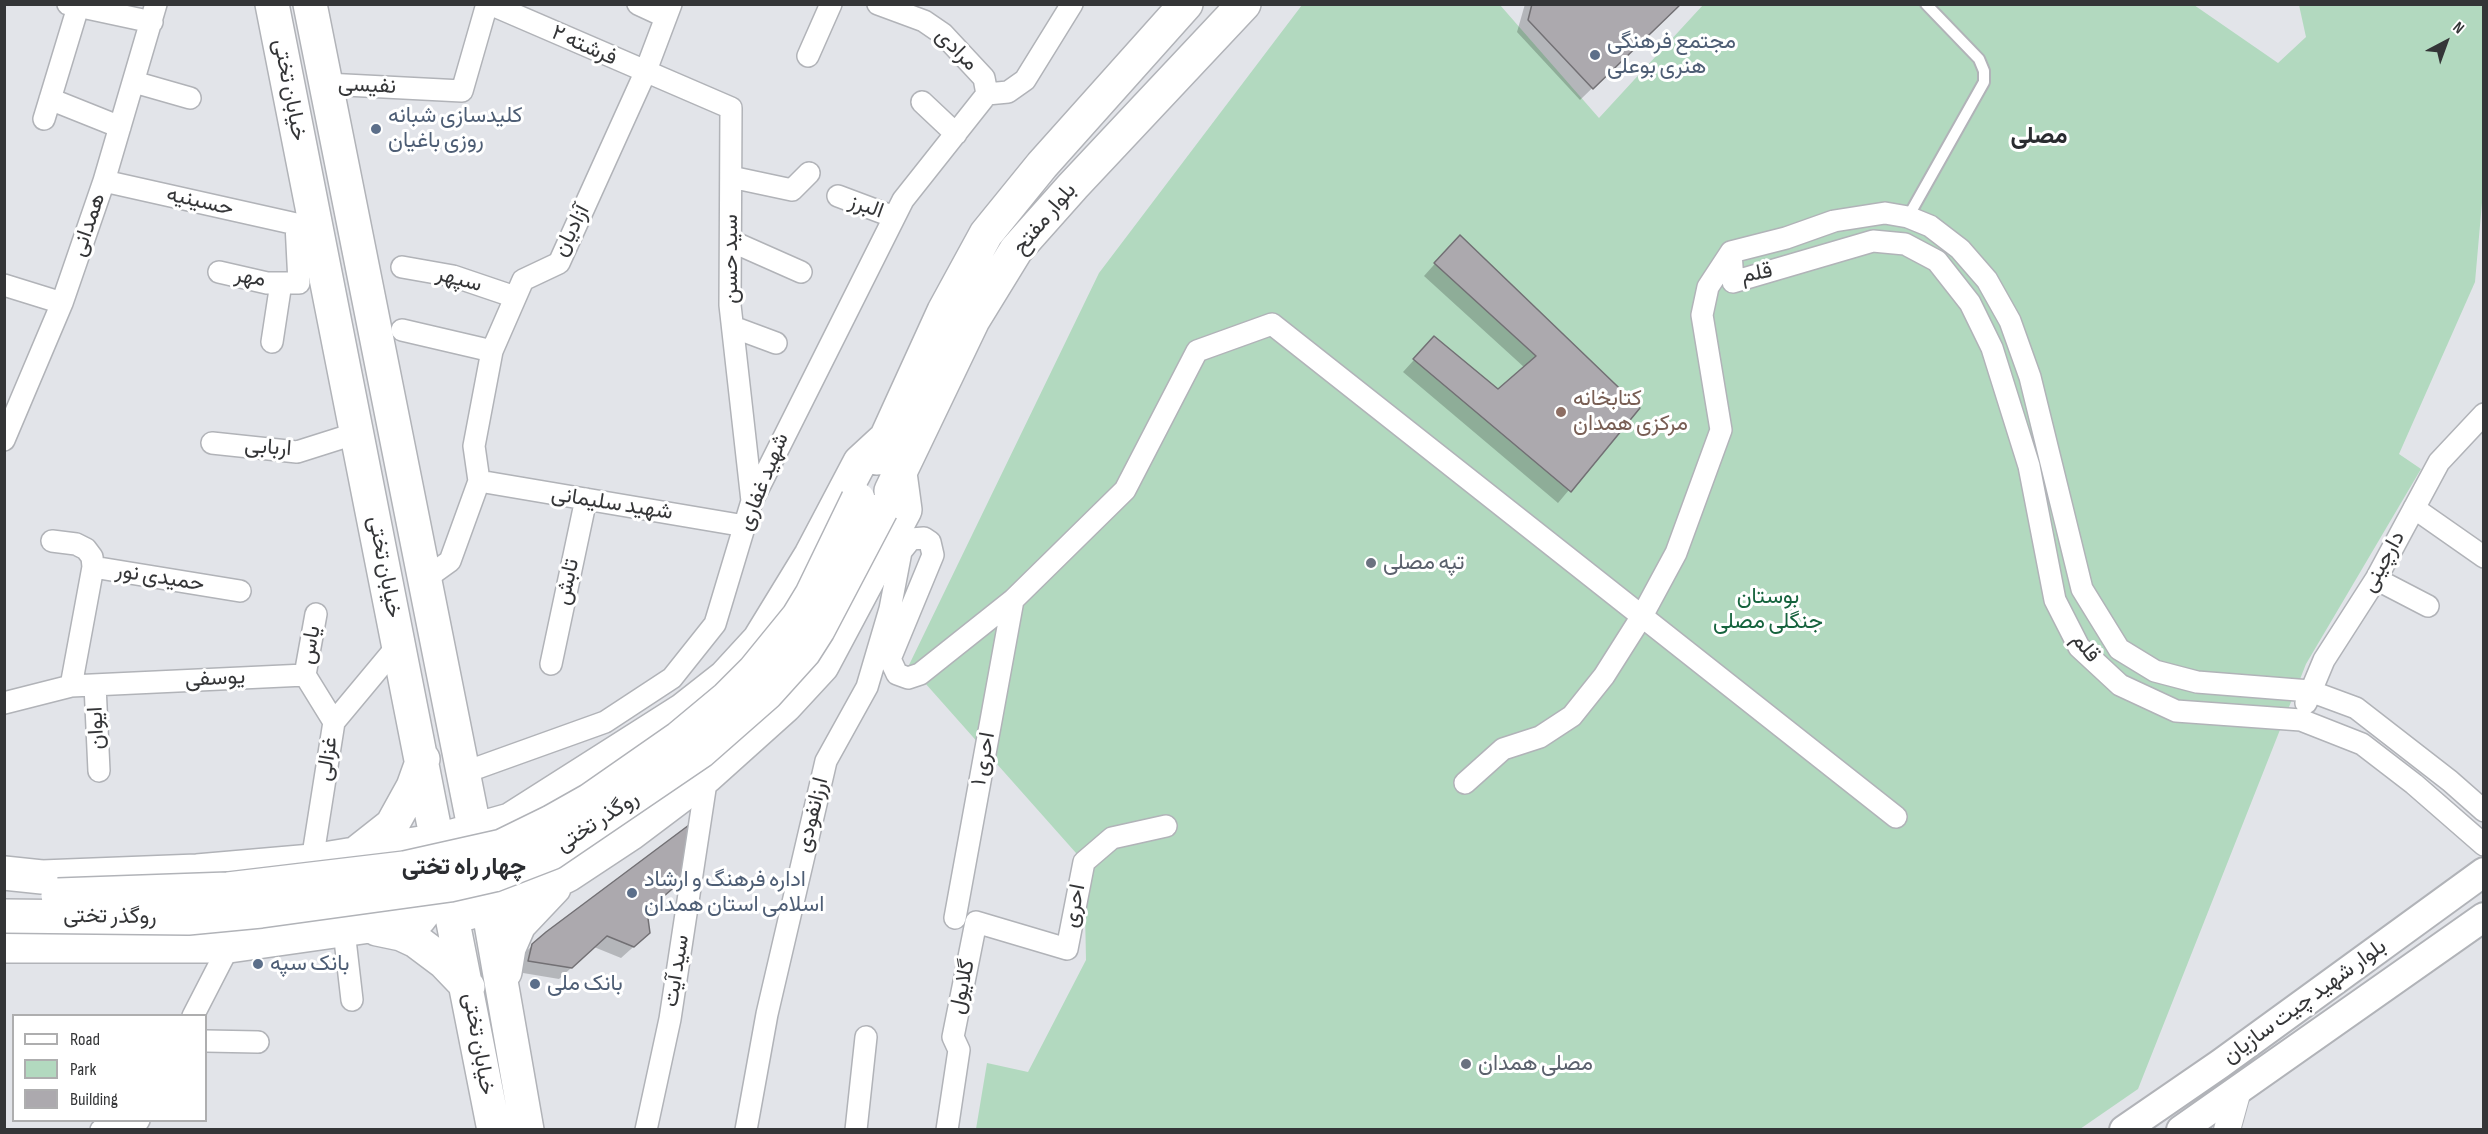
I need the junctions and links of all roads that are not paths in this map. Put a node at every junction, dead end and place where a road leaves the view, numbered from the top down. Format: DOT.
graph roads {
  1 [pos="272,4"];
  2 [pos="310,4"];
  3 [pos="489,4"];
  4 [pos="638,4"];
  5 [pos="831,4"];
  6 [pos="878,4"];
  7 [pos="1072,4"];
  8 [pos="1186,4"];
  9 [pos="1244,4"];
  10 [pos="1926,4"];
  11 [pos="73,6"];
  12 [pos="668,11"];
  13 [pos="154,13"];
  14 [pos="808,56"];
  15 [pos="645,73"];
  16 [pos="134,82"];
  17 [pos="326,84"];
  18 [pos="987,94"];
  19 [pos="190,98"];
  20 [pos="922,102"];
  21 [pos="120,127"];
  22 [pos="956,134"];
  23 [pos="809,173"];
  24 [pos="731,177"];
  25 [pos="104,181"];
  26 [pos="838,196"];
  27 [pos="894,217"];
  28 [pos="1908,217"];
  29 [pos="306,225"];
  30 [pos="731,241"];
  31 [pos="1731,252"];
  32 [pos="402,267"];
  33 [pos="219,272"];
  34 [pos="801,272"];
  35 [pos="281,283"];
  36 [pos="4,285"];
  37 [pos="515,297"];
  38 [pos="62,303"];
  39 [pos="733,327"];
  40 [pos="402,330"];
  41 [pos="272,342"];
  42 [pos="776,343"];
  43 [pos="492,351"];
  44 [pos="2484,414"];
  45 [pos="357,433"];
  46 [pos="886,438"];
  47 [pos="4,440"];
  48 [pos="212,443"];
  49 [pos="479,482"];
  50 [pos="586,499"];
  51 [pos="752,501"];
  52 [pos="881,507"];
  53 [pos="2414,508"];
  54 [pos="745,526"];
  55 [pos="52,541"];
  56 [pos="903,549"];
  57 [pos="2484,557"];
  58 [pos="93,567"];
  59 [pos="425,579"];
  60 [pos="2376,579"];
  61 [pos="240,591"];
  62 [pos="1013,600"];
  63 [pos="2428,606"];
  64 [pos="316,614"];
  65 [pos="1642,616"];
  66 [pos="399,644"];
  67 [pos="550,664"];
  68 [pos="305,675"];
  69 [pos="95,685"];
  70 [pos="70,686"];
  71 [pos="2310,691"];
  72 [pos="4,704"];
  73 [pos="2301,720"];
  74 [pos="334,722"];
  75 [pos="423,759"];
  76 [pos="99,771"];
  77 [pos="706,776"];
  78 [pos="464,777"];
  79 [pos="578,777"];
  80 [pos="1465,783"];
  81 [pos="2484,811"];
  82 [pos="1896,817"];
  83 [pos="510,820"];
  84 [pos="1166,826"];
  85 [pos="475,832"];
  86 [pos="439,840"];
  87 [pos="404,845"];
  88 [pos="2484,845"];
  89 [pos="357,853"];
  90 [pos="312,861"];
  91 [pos="2484,872"];
  92 [pos="4,873"];
  93 [pos="568,875"];
  94 [pos="532,893"];
  95 [pos="4,894"];
  96 [pos="489,908"];
  97 [pos="4,916"];
  98 [pos="454,916"];
  99 [pos="2484,917"];
  100 [pos="956,918"];
  101 [pos="976,922"];
  102 [pos="354,929"];
  103 [pos="4,946"];
  104 [pos="229,946"];
  105 [pos="503,986"];
  106 [pos="468,987"];
  107 [pos="352,1000"];
  108 [pos="194,1014"];
  109 [pos="866,1037"];
  110 [pos="207,1041"];
  111 [pos="258,1042"];
  112 [pos="2238,1090"];
  113 [pos="2167,1100"];
  114 [pos="137,1123"];
  115 [pos="101,1130"];
  116 [pos="494,1130"];
  117 [pos="527,1130"];
  118 [pos="646,1130"];
  119 [pos="746,1130"];
  120 [pos="856,1130"];
  121 [pos="946,1130"];
  122 [pos="2124,1130"];
  123 [pos="2175,1130"];
  124 [pos="2181,1130"];
  125 [pos="2227,1130"];
  1 -- 29 [label="main road, خیابان تختی"];
  2 -- 17 [label="main road, خیابان تختی"];
  3 -- 15 [label="street, فرشته ۲"];
  3 -- 17 [label="street, نفیسی"];
  4 -- 12 [label="street"];
  5 -- 14 [label="street"];
  6 -- 18 [label="street, مرادی"];
  7 -- 18 [label="street"];
  8 -- 46 [label="main road, بلوار مفتح"];
  9 -- 52 [label="main road, بلوار مفتح"];
  10 -- 28 [label="lane"];
  11 -- 13 [label="street"];
  11 -- 21 [label="street"];
  12 -- 15 [label="street, آزادیان"];
  13 -- 16 [label="street, همدانی"];
  15 -- 24 [label="street, سید حسن"];
  15 -- 37 [label="street, آزادیان"];
  16 -- 19 [label="street"];
  16 -- 21 [label="street, همدانی"];
  17 -- 59 [label="main road, خیابان تختی"];
  18 -- 22 [label="street, شهید غفاری"];
  20 -- 22 [label="street"];
  21 -- 25 [label="street, همدانی"];
  22 -- 27 [label="street, شهید غفاری"];
  23 -- 24 [label="street"];
  24 -- 30 [label="street, سید حسن"];
  25 -- 29 [label="street, حسینیه"];
  25 -- 38 [label="street, همدانی"];
  26 -- 27 [label="street, البرز"];
  27 -- 51 [label="street, شهید غفاری"];
  28 -- 31 [label="street, قلم"];
  28 -- 71 [label="street, قلم"];
  29 -- 35 [label="street, مهر"];
  29 -- 45 [label="main road, خیابان تختی"];
  30 -- 34 [label="street"];
  30 -- 39 [label="street, سید حسن"];
  31 -- 65 [label="street"];
  31 -- 73 [label="street, قلم"];
  32 -- 37 [label="street, سپهر"];
  33 -- 35 [label="street, مهر"];
  35 -- 41 [label="street, مهر"];
  36 -- 38 [label="street"];
  37 -- 43 [label="street, آزادیان"];
  38 -- 47 [label="street, همدانی"];
  39 -- 42 [label="street"];
  39 -- 51 [label="street, سید حسن"];
  40 -- 43 [label="street"];
  43 -- 49 [label="street, آزادیان"];
  44 -- 53 [label="street, دارچینی"];
  45 -- 48 [label="street, اربابی"];
  45 -- 66 [label="main road, خیابان تختی"];
  46 -- 52 [label="main road, بلوار مفتح"];
  46 -- 79 [label="main road"];
  49 -- 50 [label="street, شهید سلیمانی"];
  49 -- 59 [label="street"];
  50 -- 54 [label="street, شهید سلیمانی"];
  50 -- 67 [label="street, تابش"];
  51 -- 54 [label="street, شهید غفاری"];
  52 -- 56 [label="street, ارزانفودی"];
  52 -- 77 [label="main road"];
  52 -- 95 [label="main road, روگذر تختی, bridge"];
  52 -- 97 [label="main road, روگذر تختی, bridge"];
  53 -- 57 [label="street"];
  53 -- 60 [label="street, دارچینی"];
  54 -- 78 [label="street, شهید غفاری"];
  55 -- 58 [label="street"];
  56 -- 62 [label="street"];
  56 -- 119 [label="street, ارزانفودی"];
  58 -- 61 [label="street, حمیدی نور"];
  58 -- 70 [label="street, حمیدی نور"];
  59 -- 78 [label="main road, خیابان تختی"];
  60 -- 63 [label="street"];
  60 -- 71 [label="street, دارچینی"];
  62 -- 65 [label="street"];
  62 -- 100 [label="street, احری ۱"];
  64 -- 68 [label="street, یاس"];
  65 -- 80 [label="street"];
  65 -- 82 [label="street"];
  66 -- 74 [label="street, غزالی"];
  66 -- 75 [label="main road, خیابان تختی"];
  68 -- 69 [label="street, یوسفی"];
  68 -- 74 [label="street"];
  69 -- 70 [label="street, یوسفی"];
  69 -- 76 [label="street, ایوان"];
  70 -- 72 [label="street, یوسفی"];
  71 -- 73 [label="street, دارچینی"];
  71 -- 81 [label="street, قلم"];
  73 -- 88 [label="street, قلم"];
  74 -- 90 [label="street, غزالی"];
  75 -- 86 [label="main road, خیابان تختی"];
  75 -- 89 [label="main road"];
  77 -- 93 [label="main road"];
  77 -- 118 [label="street, سید آیت"];
  78 -- 79 [label="main road"];
  78 -- 85 [label="main road, خیابان تختی"];
  79 -- 83 [label="main road"];
  83 -- 85 [label="main road"];
  83 -- 94 [label="main road"];
  84 -- 101 [label="street, احری"];
  85 -- 86 [label="main road"];
  85 -- 96 [label="main road, خیابان تختی"];
  86 -- 87 [label="main road"];
  86 -- 98 [label="main road, خیابان تختی"];
  87 -- 89 [label="main road"];
  87 -- 102 [label="main road"];
  89 -- 90 [label="main road"];
  90 -- 92 [label="main road"];
  91 -- 113 [label="main road, بلوار شهید چیت سازیان"];
  93 -- 94 [label="main road"];
  93 -- 105 [label="main road"];
  94 -- 96 [label="main road"];
  96 -- 98 [label="main road"];
  96 -- 105 [label="main road, خیابان تختی"];
  98 -- 106 [label="main road, خیابان تختی"];
  99 -- 112 [label="main road, بلوار شهید چیت سازیان"];
  101 -- 121 [label="street, گلایول"];
  102 -- 104 [label="main road"];
  102 -- 106 [label="main road"];
  102 -- 107 [label="street"];
  103 -- 104 [label="main road"];
  104 -- 108 [label="street"];
  105 -- 117 [label="main road, خیابان تختی"];
  106 -- 116 [label="main road, خیابان تختی"];
  109 -- 120 [label="street"];
  110 -- 111 [label="street"];
  112 -- 124 [label="main road, بلوار شهید چیت سازیان"];
  112 -- 125 [label="street"];
  113 -- 122 [label="main road, بلوار شهید چیت سازیان"];
  113 -- 123 [label="main road"];
  114 -- 115 [label="street"];
}
